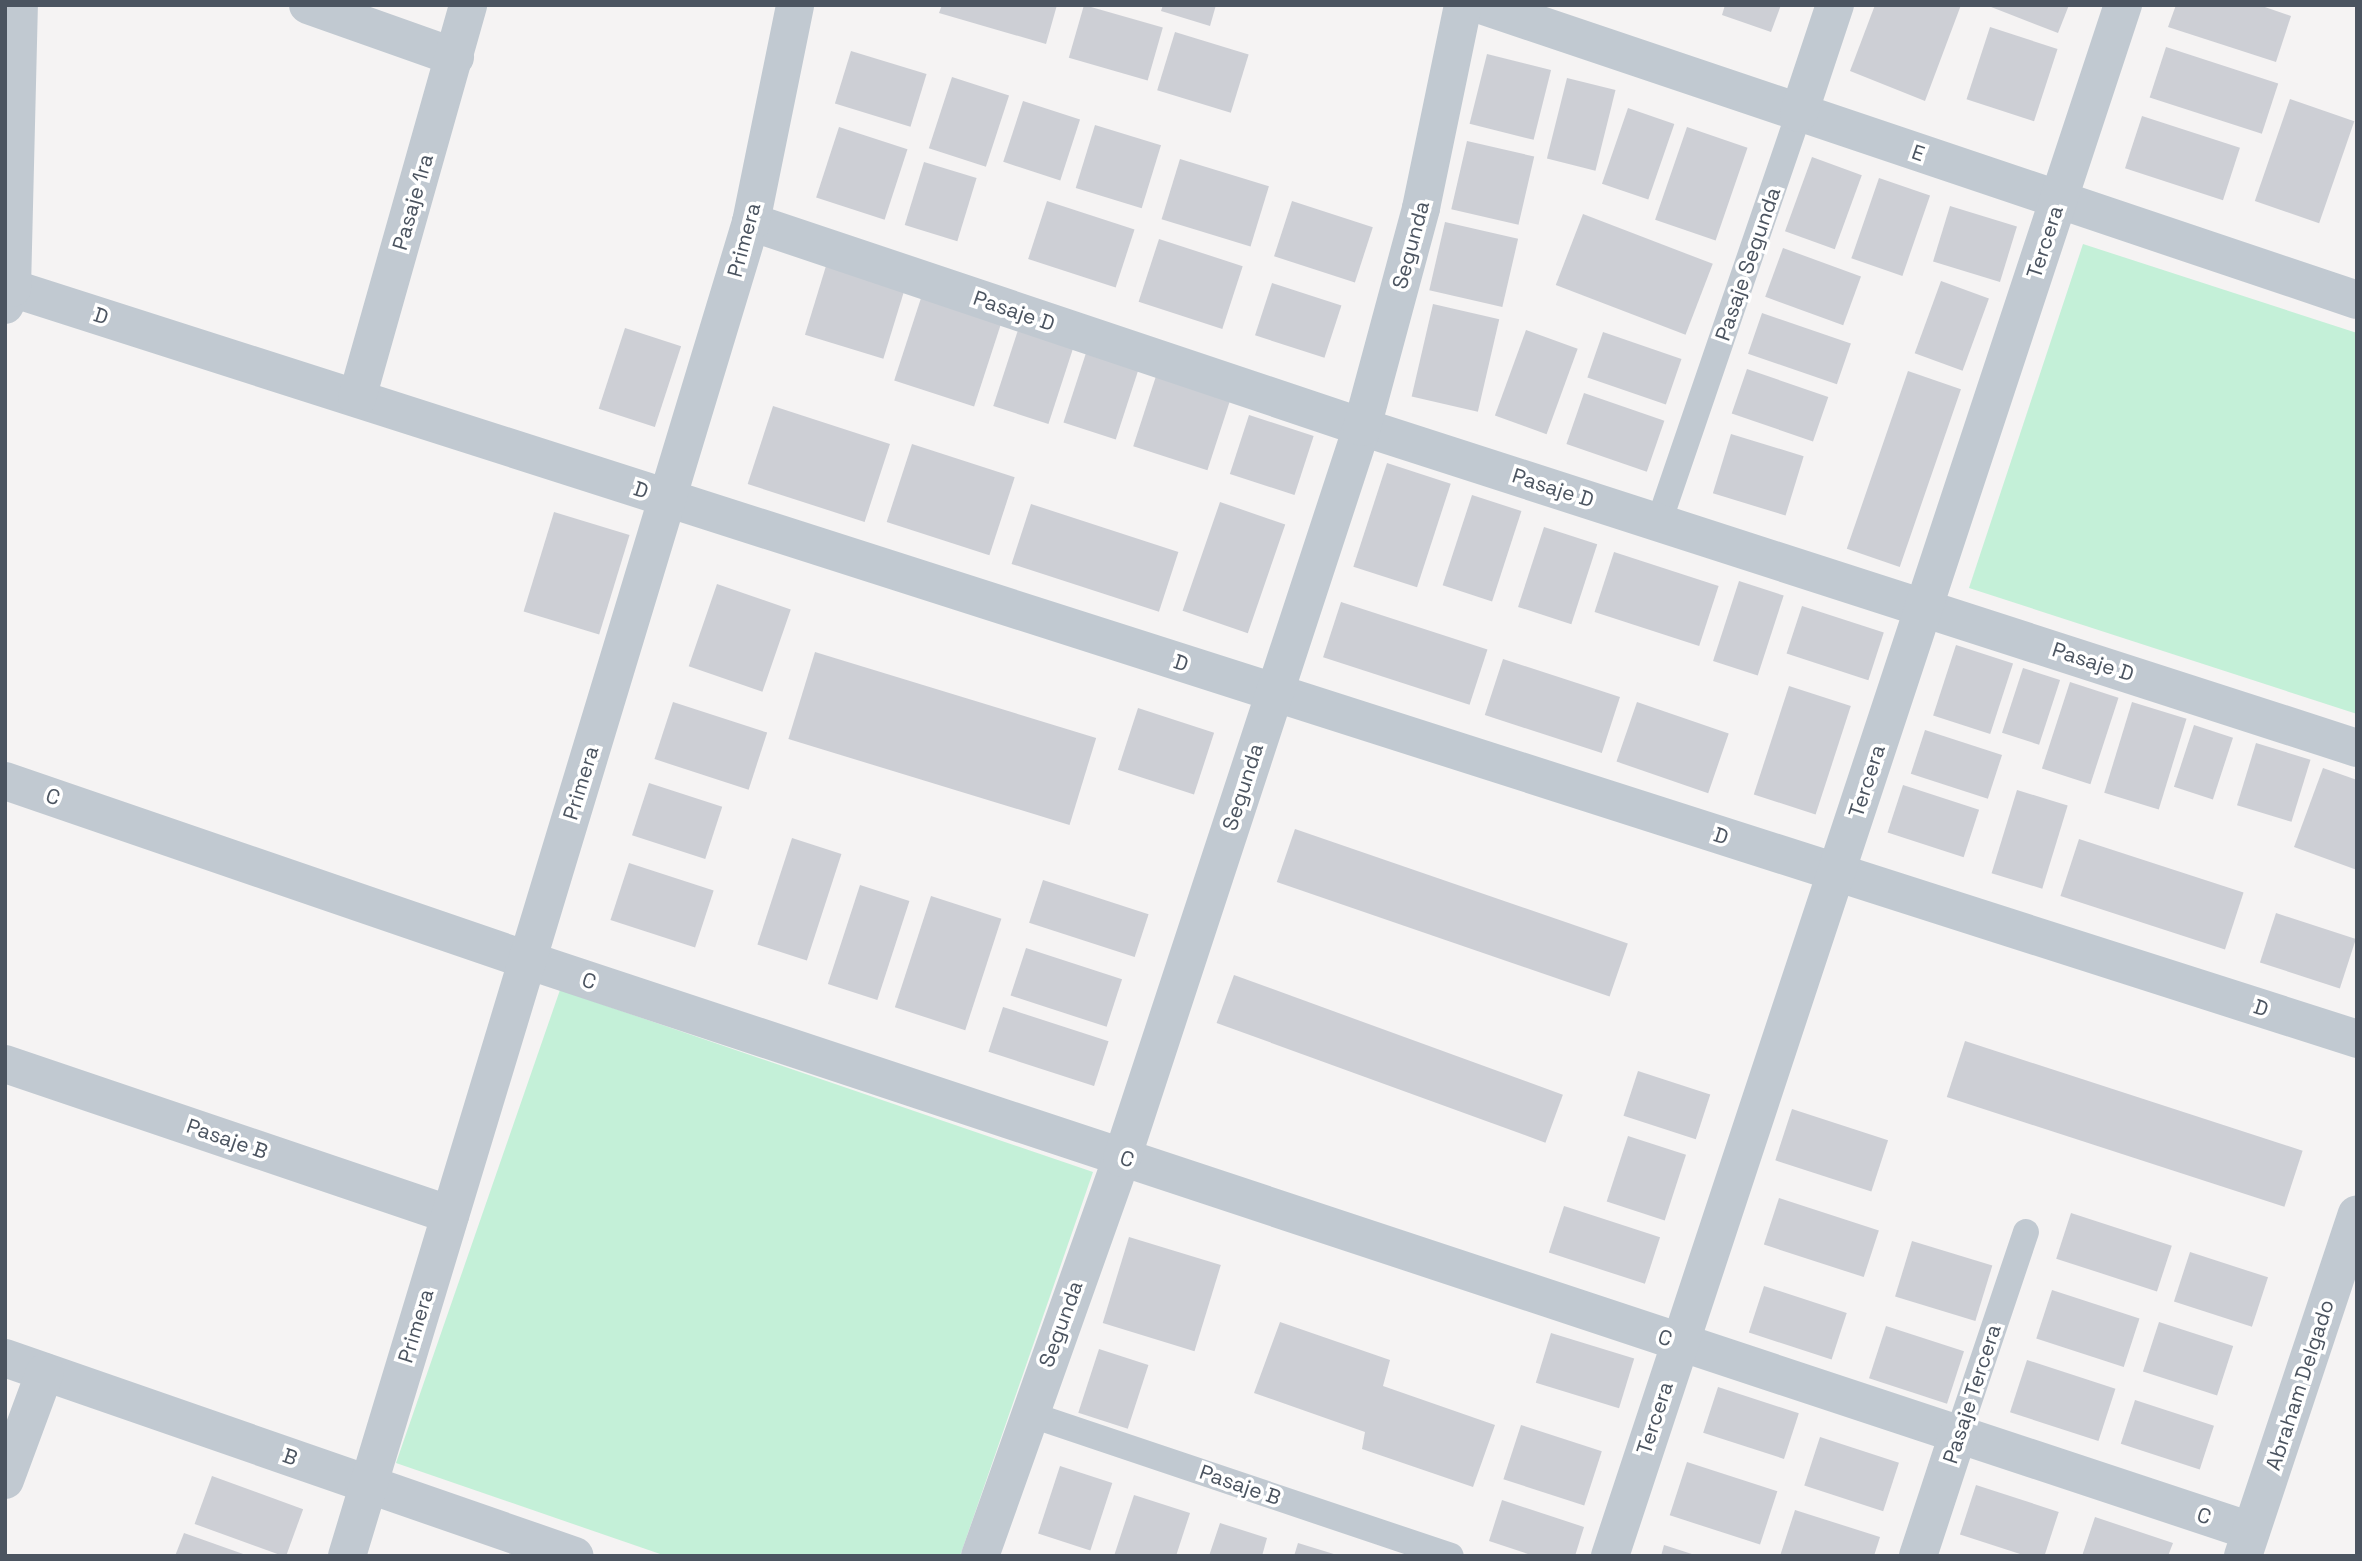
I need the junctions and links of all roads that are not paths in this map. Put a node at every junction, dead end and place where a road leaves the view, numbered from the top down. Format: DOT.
graph roads {
  1 [pos="19,5"];
  2 [pos="308,5"];
  3 [pos="468,5"];
  4 [pos="795,5"];
  5 [pos="1463,5"];
  6 [pos="1481,5"];
  7 [pos="1835,5"];
  8 [pos="2123,5"];
  9 [pos="455,57"];
  10 [pos="1800,113"];
  11 [pos="2058,201"];
  12 [pos="751,222"];
  13 [pos="7,293"];
  14 [pos="2357,300"];
  15 [pos="357,398"];
  16 [pos="1362,427"];
  17 [pos="667,498"];
  18 [pos="1659,522"];
  19 [pos="1925,608"];
  20 [pos="1274,692"];
  21 [pos="2357,748"];
  22 [pos="5,781"];
  23 [pos="1836,873"];
  24 [pos="527,960"];
  25 [pos="2357,1039"];
  26 [pos="5,1064"];
  27 [pos="1122,1158"];
  28 [pos="2357,1214"];
  29 [pos="450,1215"];
  30 [pos="2026,1232"];
  31 [pos="1680,1343"];
  32 [pos="5,1358"];
  33 [pos="45,1372"];
  34 [pos="1028,1414"];
  35 [pos="1958,1434"];
  36 [pos="5,1480"];
  37 [pos="368,1484"];
  38 [pos="2247,1544"];
  39 [pos="347,1556"];
  40 [pos="575,1556"];
  41 [pos="980,1556"];
  42 [pos="1451,1556"];
  43 [pos="1610,1556"];
  44 [pos="1918,1556"];
  1 -- 13 [label="street"];
  2 -- 9 [label="street"];
  3 -- 9 [label="street, Pasaje 1ra"];
  4 -- 12 [label="street, Primera"];
  5 -- 16 [label="street, Segunda"];
  6 -- 10 [label="street, E"];
  7 -- 10 [label="street, Pasaje Segunda"];
  8 -- 11 [label="street, Tercera"];
  9 -- 15 [label="street, Pasaje 1ra"];
  10 -- 11 [label="street, E"];
  10 -- 18 [label="lane, Pasaje Segunda"];
  11 -- 14 [label="street, E"];
  11 -- 19 [label="street, Tercera"];
  12 -- 16 [label="street, Pasaje D"];
  12 -- 17 [label="street, Primera"];
  13 -- 15 [label="street, D"];
  15 -- 17 [label="street, D"];
  16 -- 18 [label="street, Pasaje D"];
  16 -- 20 [label="street, Segunda"];
  17 -- 20 [label="street, D"];
  17 -- 24 [label="street, Primera"];
  18 -- 19 [label="street, Pasaje D"];
  19 -- 21 [label="street, Pasaje D"];
  19 -- 23 [label="street, Tercera"];
  20 -- 23 [label="street, D"];
  20 -- 27 [label="street, Segunda"];
  22 -- 24 [label="street, C"];
  23 -- 25 [label="street, D"];
  23 -- 31 [label="street, Tercera"];
  24 -- 27 [label="street, C"];
  24 -- 29 [label="street, Primera"];
  26 -- 29 [label="street, Pasaje B"];
  27 -- 31 [label="street, C"];
  27 -- 34 [label="street, Segunda"];
  28 -- 38 [label="street, Abraham Delgado"];
  29 -- 37 [label="street, Primera"];
  30 -- 35 [label="lane, Pasaje Tercera"];
  31 -- 35 [label="street, C"];
  31 -- 43 [label="street, Tercera"];
  32 -- 33 [label="street, B"];
  33 -- 36 [label="street"];
  33 -- 37 [label="street, B"];
  34 -- 41 [label="street, Segunda"];
  34 -- 42 [label="lane, Pasaje B"];
  35 -- 38 [label="street, C"];
  35 -- 44 [label="street, Pasaje Tercera"];
  37 -- 39 [label="street, Primera"];
  37 -- 40 [label="street, B"];
}
